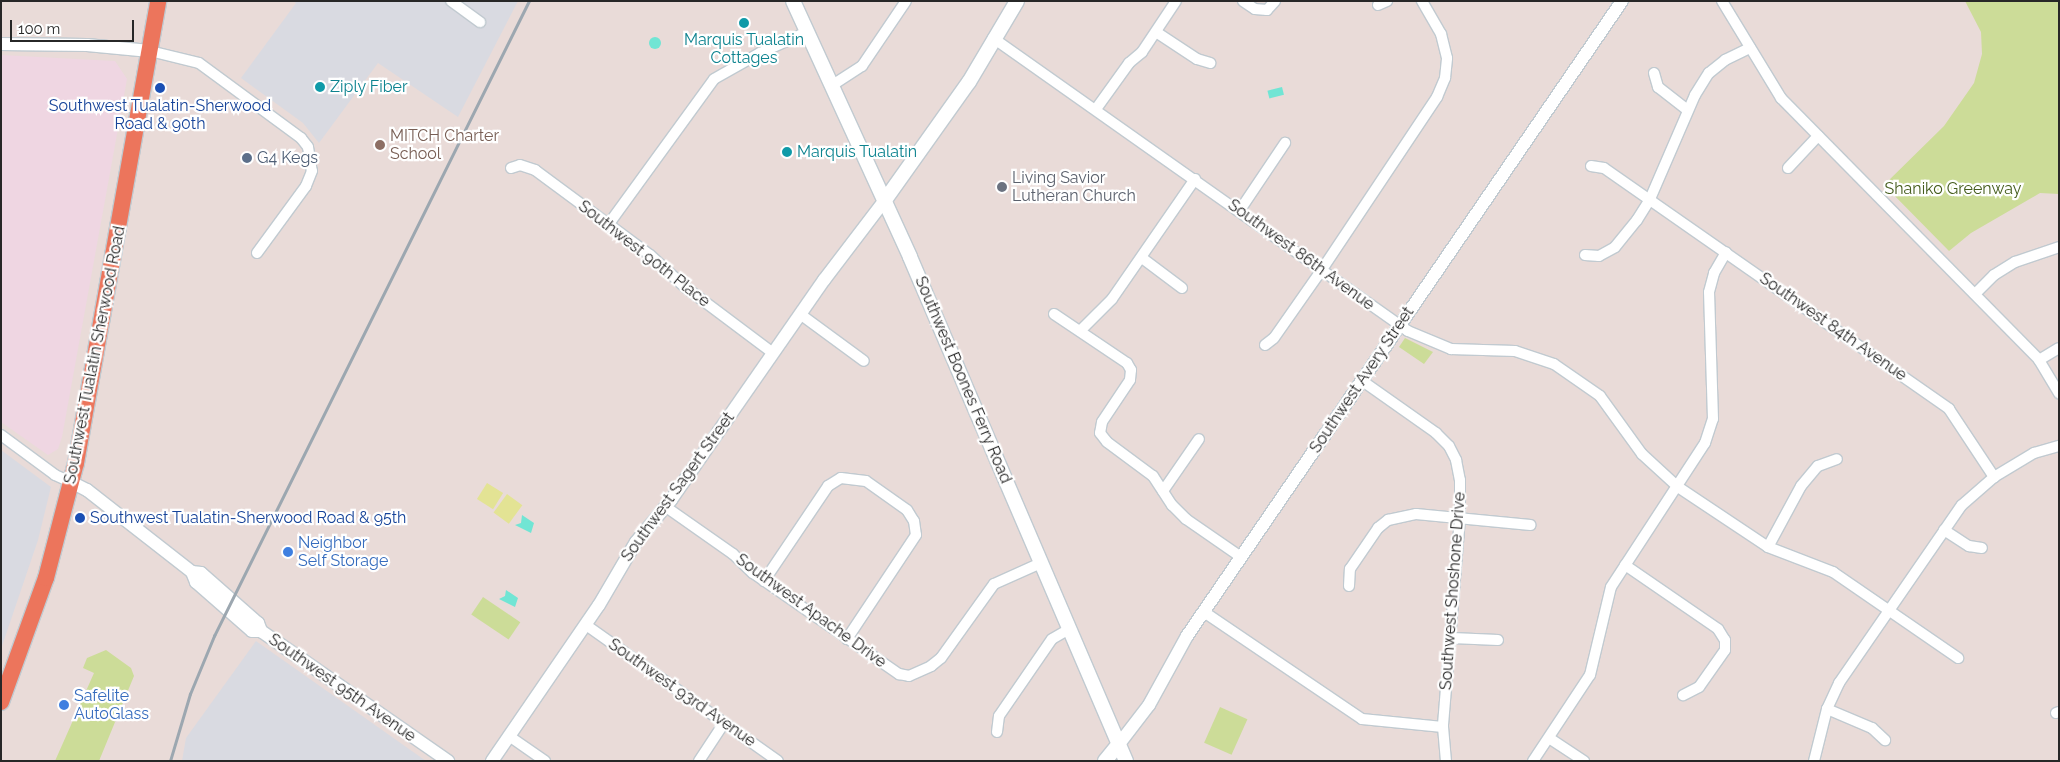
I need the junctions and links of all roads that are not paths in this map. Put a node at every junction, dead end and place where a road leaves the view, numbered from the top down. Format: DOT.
graph roads {
  1 [pos="158,1"];
  2 [pos="452,1"];
  3 [pos="793,1"];
  4 [pos="906,1"];
  5 [pos="1017,1"];
  6 [pos="1176,1"];
  7 [pos="1243,1"];
  8 [pos="1275,1"];
  9 [pos="1422,1"];
  10 [pos="1622,1"];
  11 [pos="1722,1"];
  12 [pos="480,22"];
  13 [pos="806,32"];
  14 [pos="1156,32"];
  15 [pos="993,38"];
  16 [pos="1,44"];
  17 [pos="1750,48"];
  18 [pos="150,51"];
  19 [pos="1210,63"];
  20 [pos="1654,73"];
  21 [pos="831,86"];
  22 [pos="1096,109"];
  23 [pos="1687,110"];
  24 [pos="1818,136"];
  25 [pos="1286,143"];
  26 [pos="1591,166"];
  27 [pos="511,168"];
  28 [pos="1788,168"];
  29 [pos="1195,179"];
  30 [pos="1650,199"];
  31 [pos="885,200"];
  32 [pos="1240,210"];
  33 [pos="608,225"];
  34 [pos="2059,247"];
  35 [pos="1726,252"];
  36 [pos="257,253"];
  37 [pos="1585,255"];
  38 [pos="1142,258"];
  39 [pos="1323,268"];
  40 [pos="1182,288"];
  41 [pos="1975,294"];
  42 [pos="800,314"];
  43 [pos="1054,314"];
  44 [pos="1399,326"];
  45 [pos="1080,332"];
  46 [pos="1265,344"];
  47 [pos="2059,348"];
  48 [pos="773,352"];
  49 [pos="864,360"];
  50 [pos="2039,360"];
  51 [pos="1362,380"];
  52 [pos="2059,394"];
  53 [pos="1,435"];
  54 [pos="1199,439"];
  55 [pos="2059,446"];
  56 [pos="1837,459"];
  57 [pos="1994,477"];
  58 [pos="71,482"];
  59 [pos="1678,487"];
  60 [pos="1163,491"];
  61 [pos="666,507"];
  62 [pos="1460,518"];
  63 [pos="1530,524"];
  64 [pos="1944,530"];
  65 [pos="1768,547"];
  66 [pos="1982,548"];
  67 [pos="1241,557"];
  68 [pos="1041,562"];
  69 [pos="1625,565"];
  70 [pos="764,581"];
  71 [pos="1349,586"];
  72 [pos="1204,612"];
  73 [pos="1888,612"];
  74 [pos="586,626"];
  75 [pos="1070,629"];
  76 [pos="1452,638"];
  77 [pos="847,639"];
  78 [pos="1498,640"];
  79 [pos="1958,658"];
  80 [pos="1684,695"];
  81 [pos="1,702"];
  82 [pos="1827,709"];
  83 [pos="724,723"];
  84 [pos="1443,727"];
  85 [pos="997,732"];
  86 [pos="509,736"];
  87 [pos="1549,738"];
  88 [pos="1885,740"];
  89 [pos="1119,744"];
  90 [pos="448,761"];
  91 [pos="492,761"];
  92 [pos="545,761"];
  93 [pos="699,761"];
  94 [pos="778,761"];
  95 [pos="1105,761"];
  96 [pos="1126,761"];
  97 [pos="1446,761"];
  98 [pos="1533,761"];
  99 [pos="1584,761"];
  100 [pos="1814,761"];
  1 -- 18 [label="highway, Southwest Tualatin Sherwood Road"];
  2 -- 12 [label="street"];
  3 -- 13 [label="main road, Southwest Boones Ferry Road"];
  4 -- 21 [label="street"];
  5 -- 15 [label="main road, Southwest Sagert Street"];
  6 -- 14 [label="street"];
  7 -- 8 [label="street"];
  9 -- 39 [label="street"];
  10 -- 44 [label="street, Southwest Avery Street"];
  11 -- 17 [label="street"];
  13 -- 21 [label="main road, Southwest Boones Ferry Road"];
  13 -- 33 [label="street"];
  14 -- 19 [label="street"];
  14 -- 22 [label="street"];
  15 -- 22 [label="street, Southwest 86th Avenue"];
  15 -- 31 [label="main road, Southwest Sagert Street"];
  16 -- 18 [label="street"];
  17 -- 23 [label="street"];
  17 -- 24 [label="street"];
  18 -- 36 [label="street"];
  18 -- 58 [label="highway, Southwest Tualatin Sherwood Road"];
  20 -- 23 [label="street"];
  21 -- 31 [label="main road, Southwest Boones Ferry Road"];
  22 -- 29 [label="street, Southwest 86th Avenue"];
  23 -- 30 [label="street"];
  24 -- 28 [label="street"];
  24 -- 41 [label="street"];
  25 -- 32 [label="street"];
  26 -- 30 [label="street, Southwest 84th Avenue"];
  27 -- 33 [label="street, Southwest 90th Place"];
  29 -- 32 [label="street, Southwest 86th Avenue"];
  29 -- 38 [label="street"];
  30 -- 35 [label="street, Southwest 84th Avenue"];
  30 -- 37 [label="street"];
  31 -- 42 [label="street, Southwest Sagert Street"];
  31 -- 68 [label="main road, Southwest Boones Ferry Road"];
  32 -- 39 [label="street, Southwest 86th Avenue"];
  33 -- 48 [label="street, Southwest 90th Place"];
  34 -- 41 [label="street"];
  35 -- 57 [label="street, Southwest 84th Avenue"];
  35 -- 59 [label="street"];
  38 -- 40 [label="street"];
  38 -- 45 [label="street"];
  39 -- 44 [label="street, Southwest 86th Avenue"];
  39 -- 46 [label="street"];
  41 -- 50 [label="street"];
  42 -- 48 [label="street, Southwest Sagert Street"];
  42 -- 49 [label="street"];
  43 -- 45 [label="street"];
  44 -- 51 [label="street, Southwest Avery Street"];
  44 -- 59 [label="street, Southwest 86th Avenue"];
  45 -- 60 [label="street"];
  47 -- 50 [label="street"];
  48 -- 61 [label="street, Southwest Sagert Street"];
  50 -- 52 [label="street"];
  51 -- 62 [label="street, Southwest Shoshone Drive"];
  51 -- 67 [label="street, Southwest Avery Street"];
  53 -- 58 [label="street, Southwest 95th Avenue"];
  54 -- 60 [label="street"];
  55 -- 57 [label="street"];
  56 -- 65 [label="street"];
  57 -- 64 [label="street"];
  58 -- 81 [label="highway, Southwest Tualatin Sherwood Road"];
  58 -- 90 [label="street, Southwest 95th Avenue"];
  59 -- 65 [label="street, Southwest 86th Avenue"];
  59 -- 69 [label="street"];
  60 -- 67 [label="street"];
  61 -- 70 [label="street, Southwest Apache Drive"];
  61 -- 74 [label="street, Southwest Sagert Street"];
  62 -- 63 [label="street"];
  62 -- 71 [label="street"];
  62 -- 76 [label="street, Southwest Shoshone Drive"];
  64 -- 66 [label="street"];
  64 -- 73 [label="street"];
  65 -- 73 [label="street, Southwest 86th Avenue"];
  67 -- 72 [label="street, Southwest Avery Street"];
  68 -- 75 [label="main road, Southwest Boones Ferry Road"];
  68 -- 77 [label="street, Southwest Apache Drive"];
  69 -- 80 [label="street"];
  69 -- 87 [label="street"];
  70 -- 77 [label="street, Southwest Apache Drive"];
  70 -- 77 [label="street"];
  72 -- 84 [label="street"];
  72 -- 89 [label="street, Southwest Avery Street"];
  73 -- 79 [label="street, Southwest 86th Avenue"];
  73 -- 82 [label="street"];
  74 -- 83 [label="street, Southwest 93rd Avenue"];
  74 -- 86 [label="street, Southwest Sagert Street"];
  75 -- 85 [label="street"];
  75 -- 89 [label="main road, Southwest Boones Ferry Road"];
  76 -- 78 [label="street"];
  76 -- 84 [label="street, Southwest Shoshone Drive"];
  82 -- 88 [label="street"];
  82 -- 100 [label="street"];
  83 -- 93 [label="street"];
  83 -- 94 [label="street, Southwest 93rd Avenue"];
  84 -- 97 [label="street, Southwest Shoshone Drive"];
  86 -- 91 [label="street, Southwest Sagert Street"];
  86 -- 92 [label="street"];
  87 -- 98 [label="street"];
  87 -- 99 [label="street"];
  89 -- 95 [label="main road, Southwest Avery Street"];
  89 -- 96 [label="main road, Southwest Boones Ferry Road"];
}
